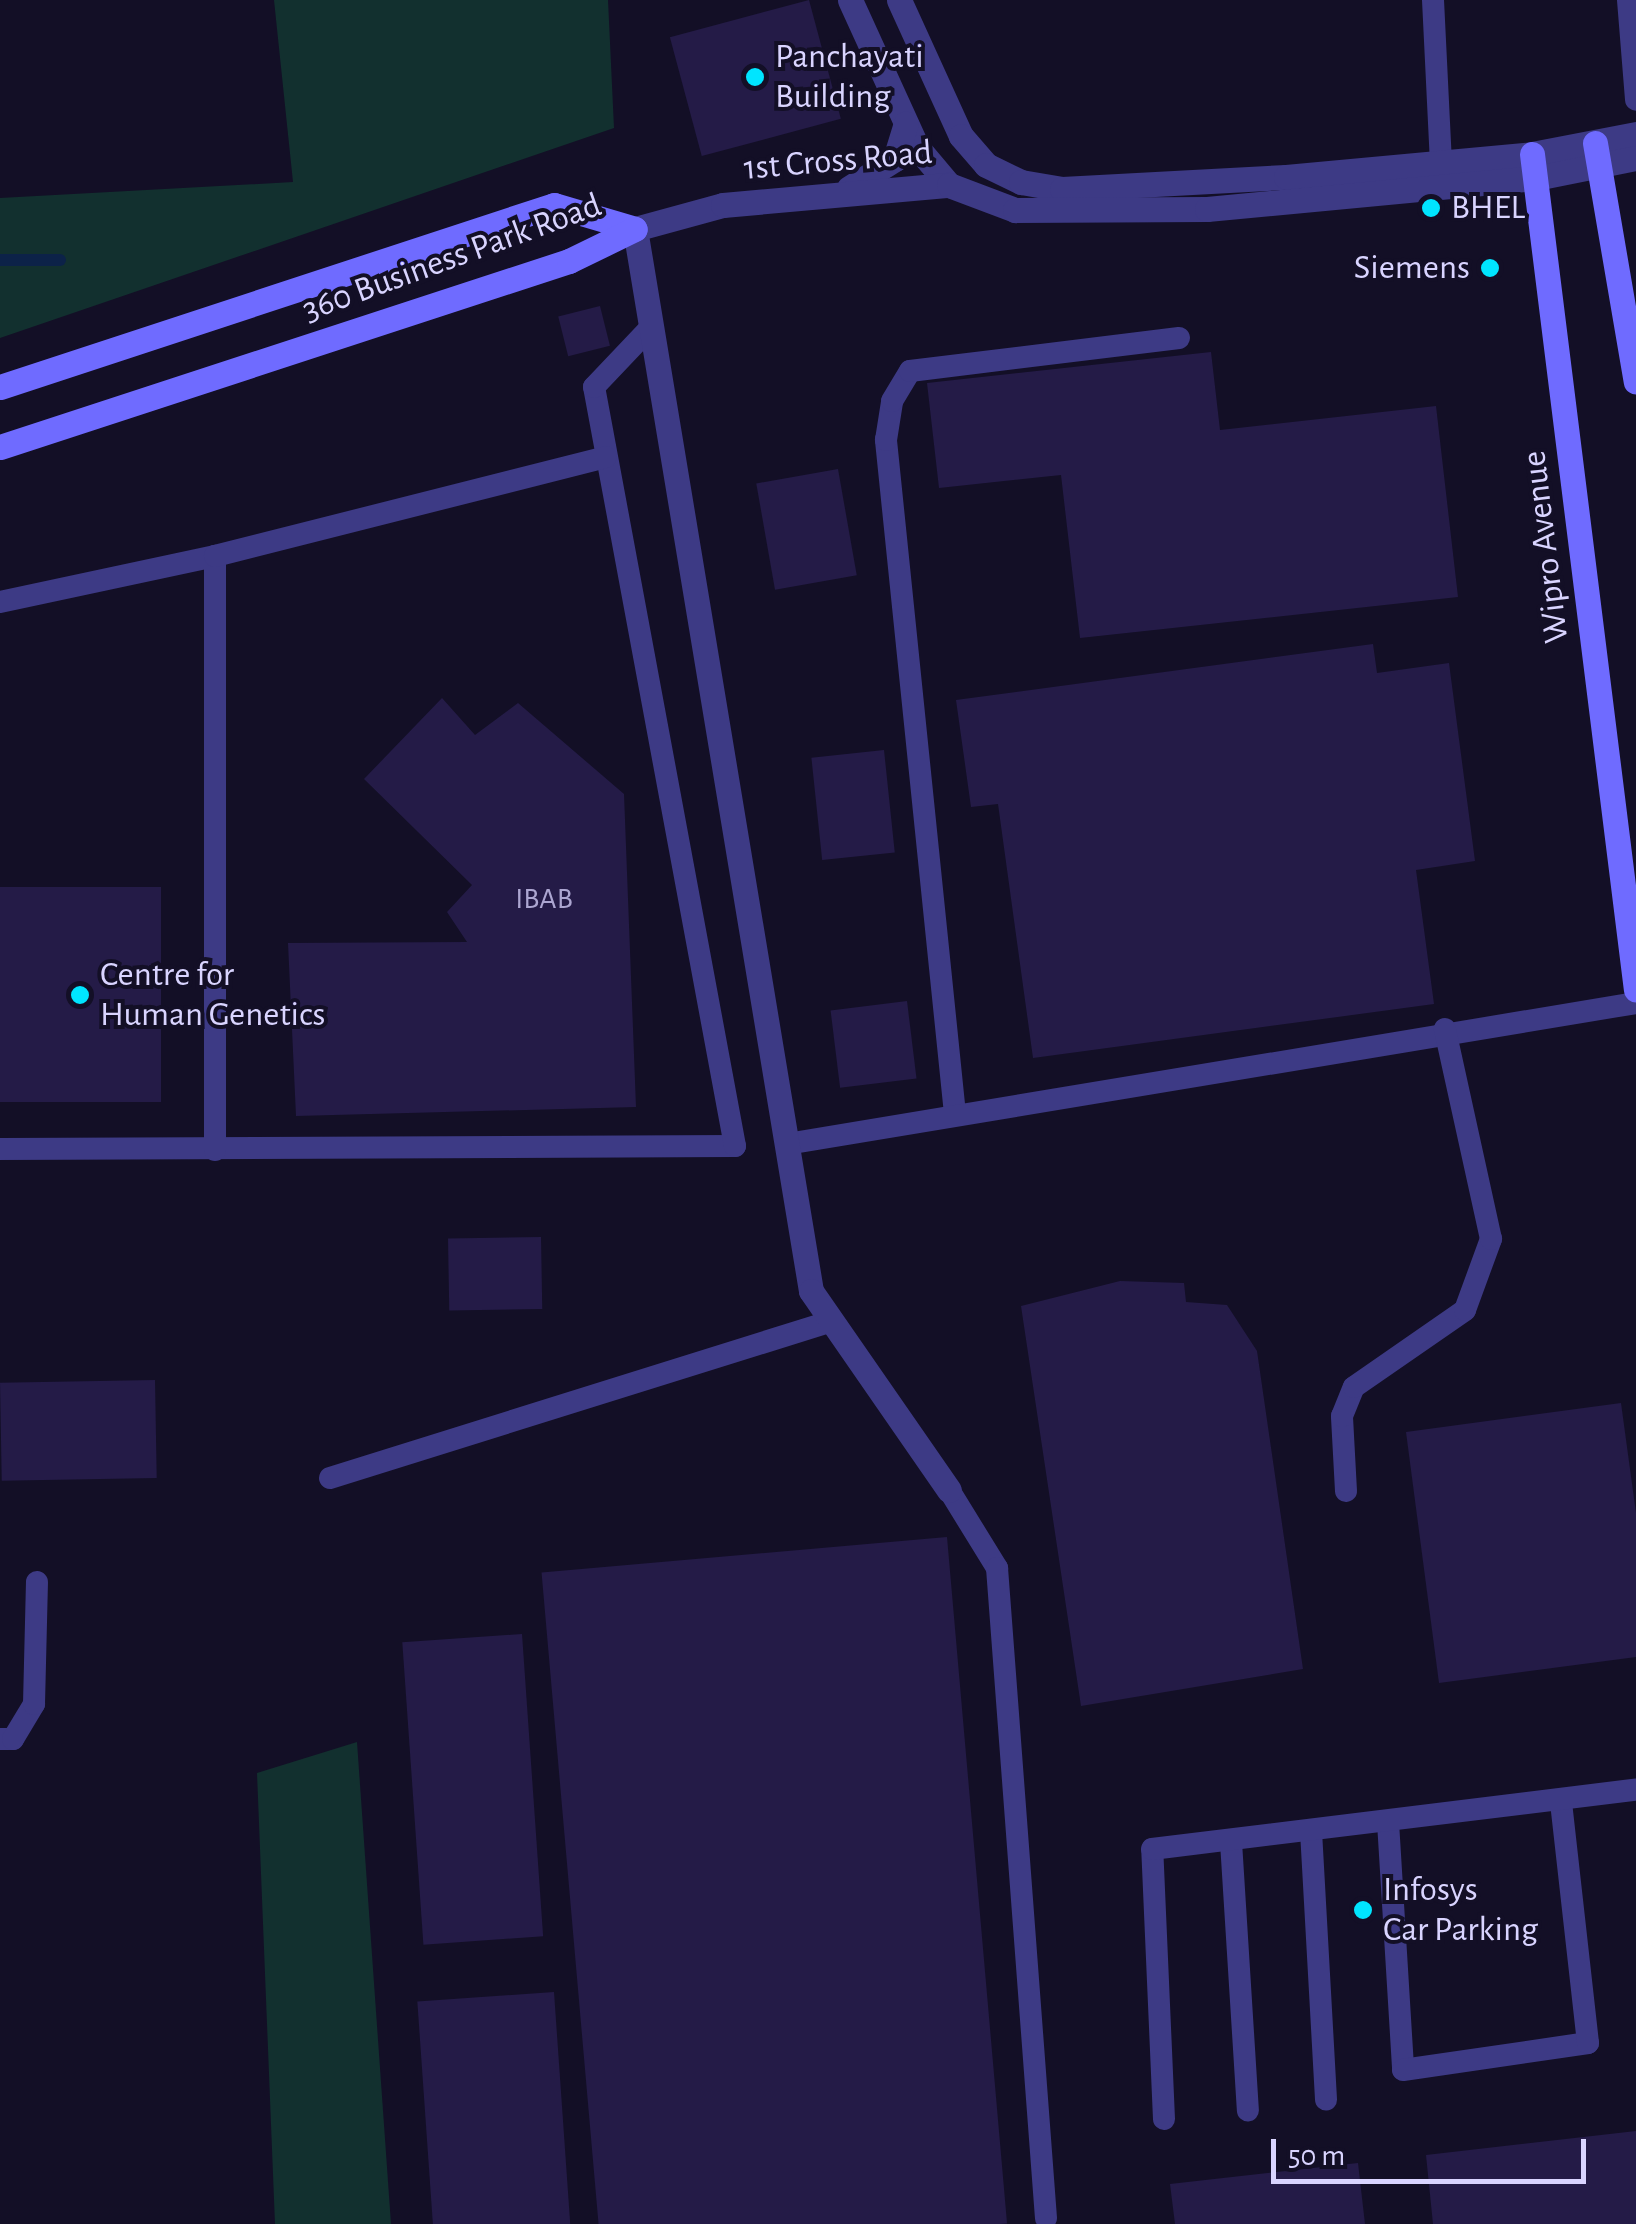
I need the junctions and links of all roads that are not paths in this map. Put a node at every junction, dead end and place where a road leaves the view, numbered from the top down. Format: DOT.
graph roads {
  1 [pos="850,0"];
  2 [pos="899,0"];
  3 [pos="1433,0"];
  4 [pos="1628,0"];
  5 [pos="1636,100"];
  6 [pos="906,124"];
  7 [pos="1636,134"];
  8 [pos="1596,155"];
  9 [pos="1636,158"];
  10 [pos="1441,163"];
  11 [pos="1534,166"];
  12 [pos="950,186"];
  13 [pos="1286,190"];
  14 [pos="825,195"];
  15 [pos="635,229"];
  16 [pos="650,328"];
  17 [pos="1179,338"];
  18 [pos="1636,382"];
  19 [pos="0,387"];
  20 [pos="0,447"];
  21 [pos="606,456"];
  22 [pos="215,556"];
  23 [pos="0,602"];
  24 [pos="1636,990"];
  25 [pos="1636,1003"];
  26 [pos="1445,1029"];
  27 [pos="954,1114"];
  28 [pos="787,1144"];
  29 [pos="0,1150"];
  30 [pos="215,1150"];
  31 [pos="832,1321"];
  32 [pos="330,1478"];
  33 [pos="949,1490"];
  34 [pos="1346,1492"];
  35 [pos="37,1582"];
  36 [pos="0,1739"];
  37 [pos="1636,1790"];
  38 [pos="1561,1801"];
  39 [pos="1388,1822"];
  40 [pos="1311,1830"];
  41 [pos="1231,1842"];
  42 [pos="1326,2100"];
  43 [pos="1248,2110"];
  44 [pos="1164,2119"];
  45 [pos="1046,2218"];
  1 -- 6 [label="street"];
  2 -- 13 [label="street"];
  3 -- 10 [label="lane"];
  4 -- 5 [label="lane"];
  6 -- 12 [label="street"];
  6 -- 14 [label="street"];
  7 -- 8 [label="street"];
  8 -- 9 [label="street"];
  8 -- 11 [label="street"];
  8 -- 18 [label="main road"];
  10 -- 11 [label="street, 1st Cross Road"];
  10 -- 13 [label="street, 1st Cross Road"];
  11 -- 13 [label="street"];
  11 -- 24 [label="main road, Wipro Avenue"];
  12 -- 13 [label="street, 1st Cross Road"];
  12 -- 14 [label="street, 1st Cross Road"];
  14 -- 15 [label="street, 1st Cross Road"];
  15 -- 16 [label="street"];
  15 -- 19 [label="main road, 360 Business Park Road"];
  15 -- 20 [label="main road, 360 Business Park Road"];
  16 -- 21 [label="lane"];
  16 -- 28 [label="street"];
  17 -- 27 [label="lane"];
  21 -- 22 [label="lane"];
  21 -- 30 [label="lane"];
  22 -- 23 [label="lane"];
  22 -- 30 [label="lane"];
  25 -- 26 [label="lane"];
  26 -- 27 [label="lane"];
  26 -- 34 [label="lane"];
  27 -- 28 [label="lane"];
  28 -- 31 [label="street"];
  29 -- 30 [label="lane"];
  31 -- 32 [label="lane"];
  31 -- 33 [label="street"];
  33 -- 45 [label="lane"];
  35 -- 36 [label="lane"];
  37 -- 38 [label="lane"];
  38 -- 39 [label="lane"];
  38 -- 39 [label="lane"];
  39 -- 40 [label="lane"];
  40 -- 41 [label="lane"];
  40 -- 42 [label="lane"];
  41 -- 43 [label="lane"];
  41 -- 44 [label="lane"];
}
